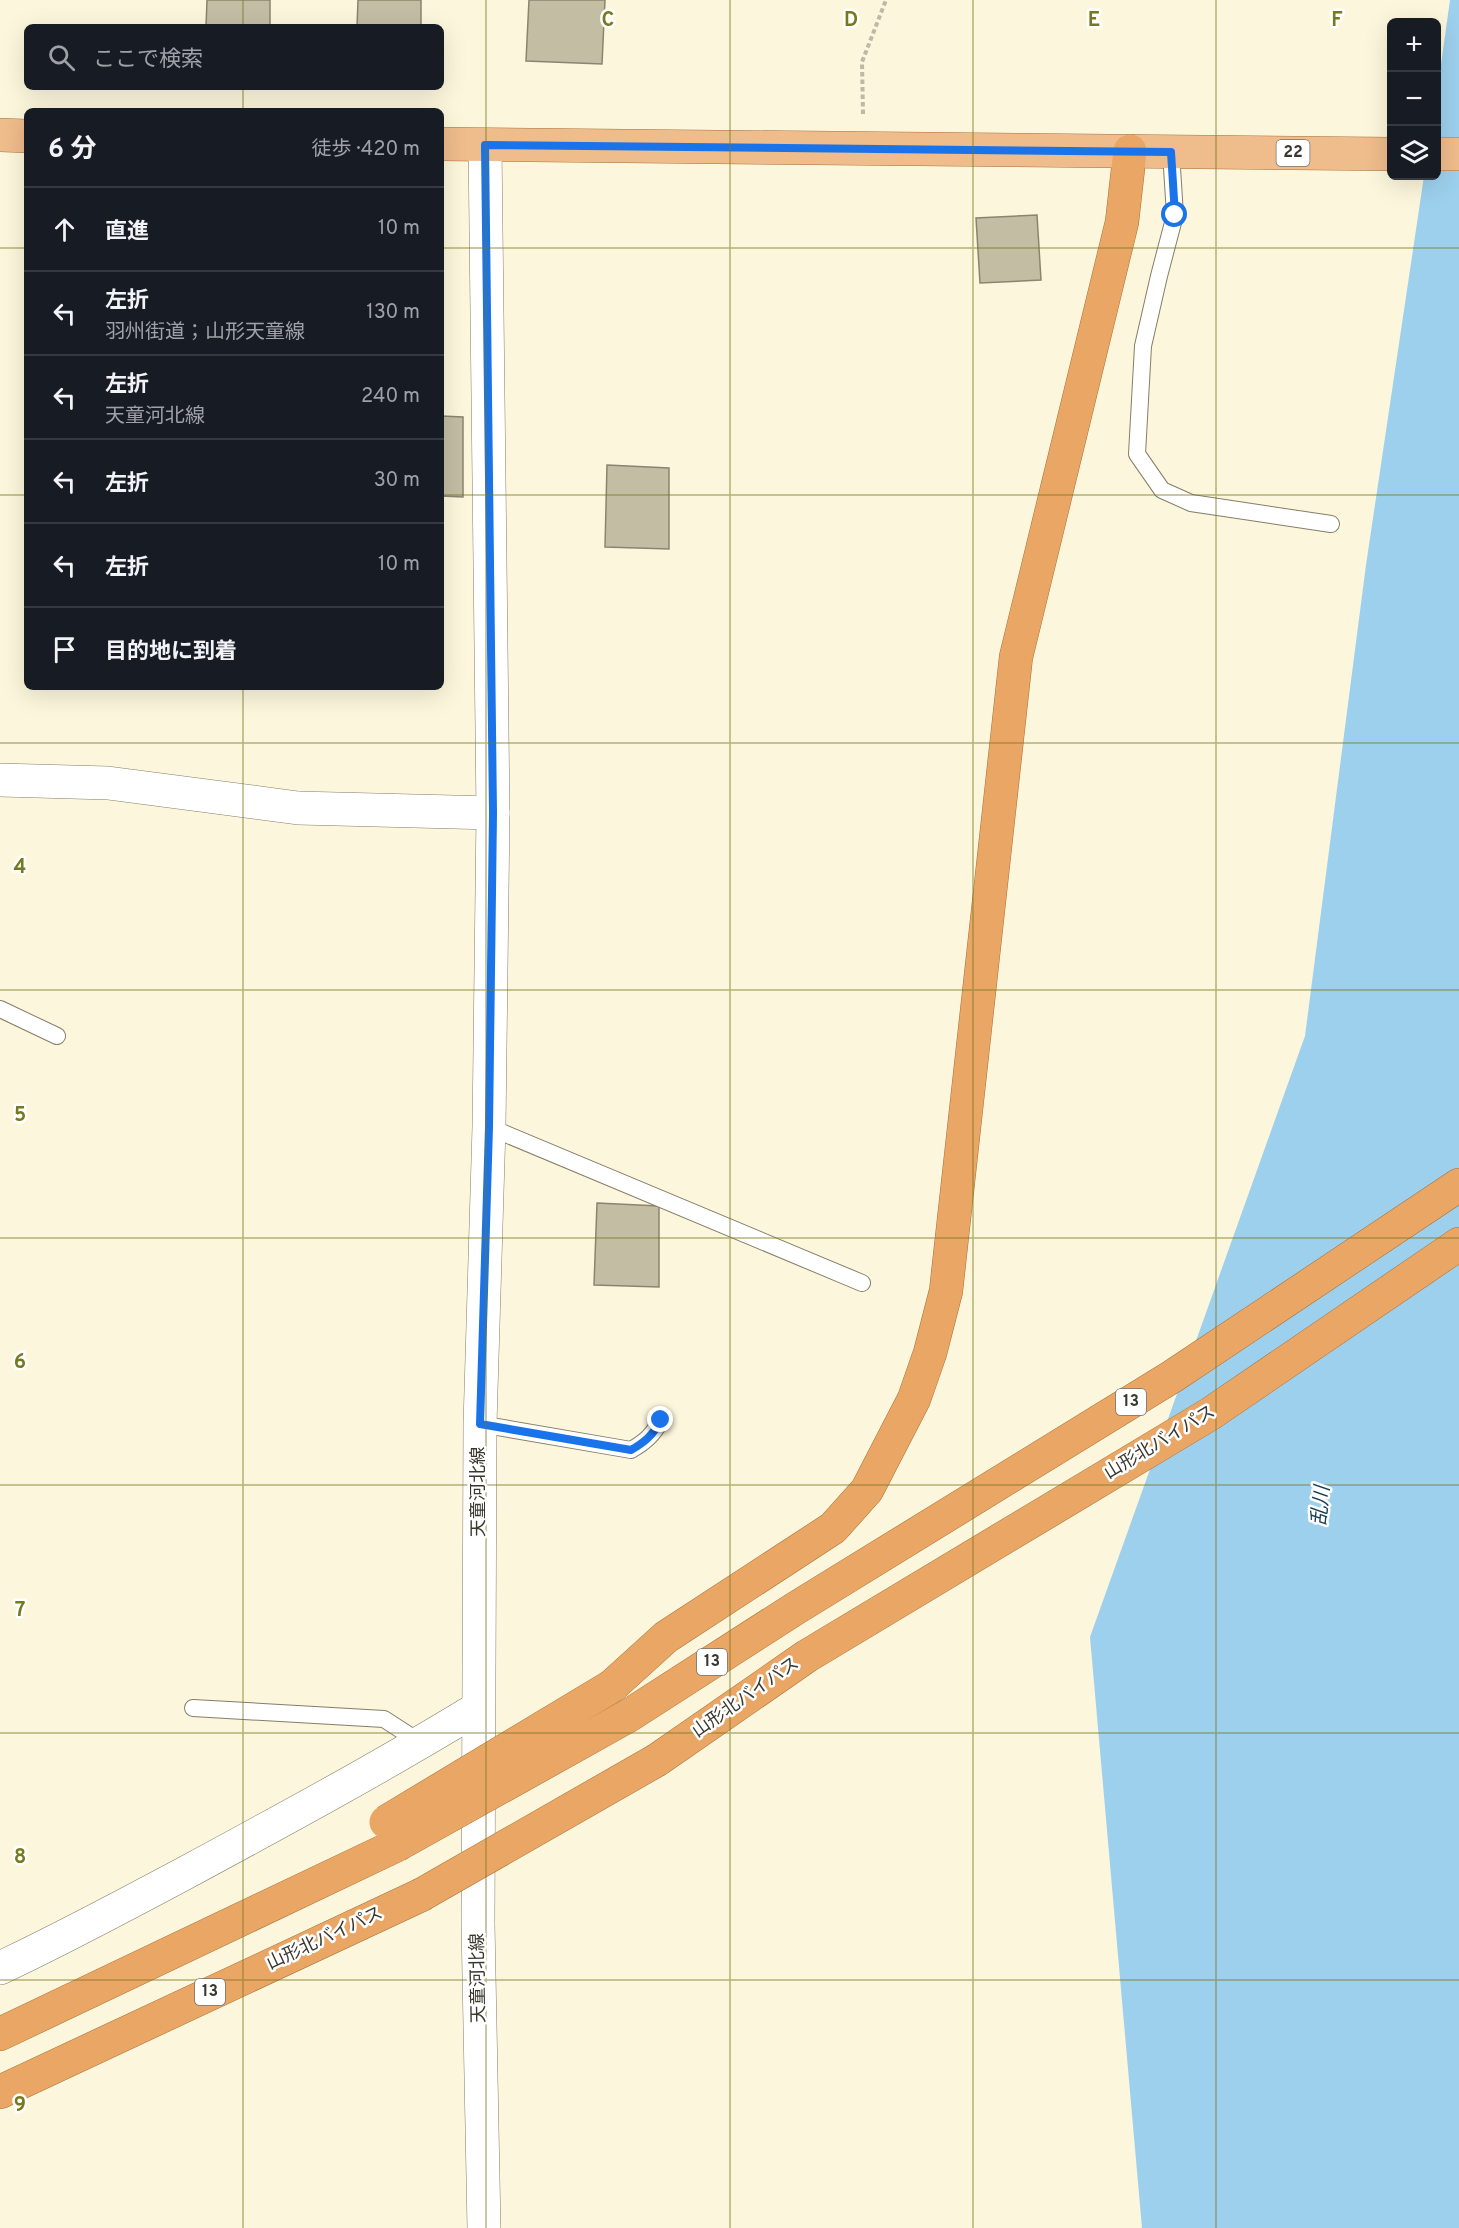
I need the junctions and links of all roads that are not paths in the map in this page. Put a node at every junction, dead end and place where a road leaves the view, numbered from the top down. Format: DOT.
graph roads {
  1 [pos="0,135"];
  2 [pos="24,136"];
  3 [pos="444,144"];
  4 [pos="485,145"];
  5 [pos="1130,151"];
  6 [pos="1183,152"];
  7 [pos="1387,154"];
  8 [pos="1441,154"];
  9 [pos="1459,154"];
  10 [pos="1331,524"];
  11 [pos="0,780"];
  12 [pos="493,813"];
  13 [pos="0,1009"];
  14 [pos="57,1036"];
  15 [pos="489,1127"];
  16 [pos="1459,1185"];
  17 [pos="1459,1244"];
  18 [pos="862,1283"];
  19 [pos="661,1420"];
  20 [pos="480,1424"];
  21 [pos="193,1708"];
  22 [pos="478,1708"];
  23 [pos="421,1743"];
  24 [pos="392,1833"];
  25 [pos="0,1968"];
  26 [pos="0,2034"];
  27 [pos="0,2092"];
  28 [pos="484,2228"];
  1 -- 2 [label="main road"];
  3 -- 4 [label="main road, 22"];
  4 -- 5 [label="main road, 22"];
  4 -- 12 [label="main road, 天童河北線"];
  5 -- 6 [label="main road, 22"];
  5 -- 24 [label="highway, bridge"];
  6 -- 7 [label="main road, 22"];
  6 -- 10 [label="lane"];
  8 -- 9 [label="main road"];
  11 -- 12 [label="main road"];
  12 -- 15 [label="main road, 天童河北線"];
  13 -- 14 [label="lane"];
  15 -- 18 [label="lane"];
  15 -- 20 [label="main road, 天童河北線"];
  16 -- 24 [label="highway, 13, bridge"];
  17 -- 27 [label="highway, 山形北バイパス / 13, bridge"];
  19 -- 20 [label="lane"];
  20 -- 22 [label="main road, 天童河北線"];
  21 -- 23 [label="lane"];
  22 -- 23 [label="main road"];
  22 -- 28 [label="main road, 天童河北線"];
  23 -- 25 [label="main road"];
  24 -- 26 [label="highway, 13"];
}
